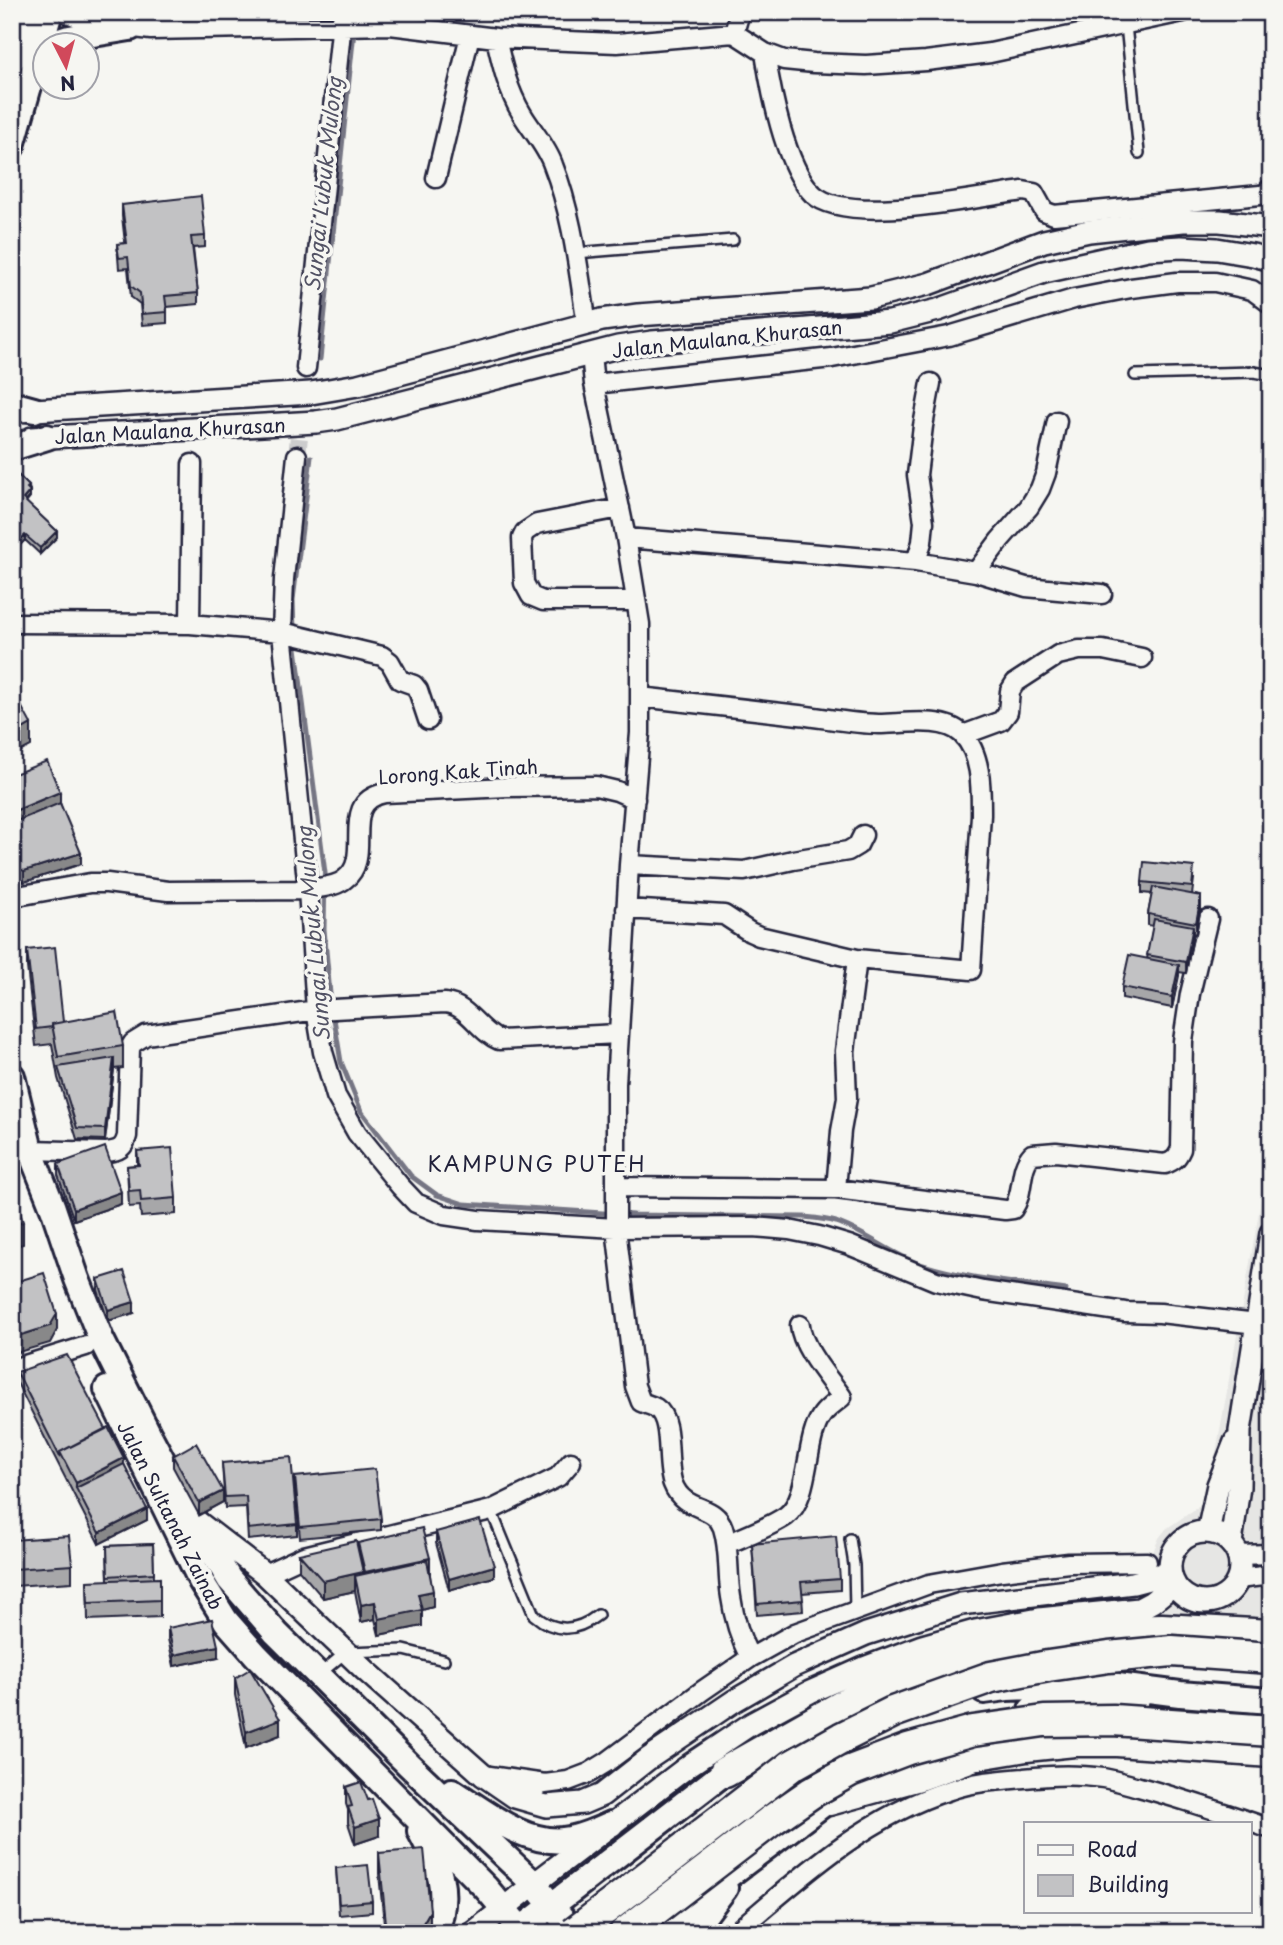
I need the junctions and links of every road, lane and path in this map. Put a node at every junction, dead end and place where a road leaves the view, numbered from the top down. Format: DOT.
graph roads {
  1 [pos="25,12"];
  2 [pos="50,12"];
  3 [pos="65,12"];
  4 [pos="106,12"];
  5 [pos="740,12"];
  6 [pos="1183,12"];
  7 [pos="343,21"];
  8 [pos="1126,25"];
  9 [pos="130,28"];
  10 [pos="44,32"];
  11 [pos="102,33"];
  12 [pos="734,33"];
  13 [pos="470,35"];
  14 [pos="496,38"];
  15 [pos="765,53"];
  16 [pos="12,59"];
  17 [pos="32,73"];
  18 [pos="12,146"];
  19 [pos="1139,153"];
  20 [pos="436,178"];
  21 [pos="1271,188"];
  22 [pos="1271,227"];
  23 [pos="733,240"];
  24 [pos="576,253"];
  25 [pos="1271,260"];
  26 [pos="1271,304"];
  27 [pos="586,318"];
  28 [pos="592,364"];
  29 [pos="306,368"];
  30 [pos="1135,375"];
  31 [pos="1271,375"];
  32 [pos="931,383"];
  33 [pos="594,384"];
  34 [pos="20,409"];
  35 [pos="1057,421"];
  36 [pos="47,437"];
  37 [pos="12,439"];
  38 [pos="12,448"];
  39 [pos="297,456"];
  40 [pos="192,464"];
  41 [pos="620,508"];
  42 [pos="626,538"];
  43 [pos="916,562"];
  44 [pos="976,572"];
  45 [pos="1102,594"];
  46 [pos="636,601"];
  47 [pos="12,623"];
  48 [pos="190,624"];
  49 [pos="283,632"];
  50 [pos="1142,658"];
  51 [pos="640,697"];
  52 [pos="428,720"];
  53 [pos="962,735"];
  54 [pos="635,799"];
  55 [pos="863,835"];
  56 [pos="629,865"];
  57 [pos="308,890"];
  58 [pos="12,897"];
  59 [pos="626,908"];
  60 [pos="1208,919"];
  61 [pos="857,959"];
  62 [pos="316,1010"];
  63 [pos="618,1034"];
  64 [pos="12,1076"];
  65 [pos="25,1144"];
  66 [pos="615,1187"];
  67 [pos="836,1189"];
  68 [pos="615,1225"];
  69 [pos="1271,1233"];
  70 [pos="1267,1285"];
  71 [pos="1257,1324"];
  72 [pos="800,1325"];
  73 [pos="86,1346"];
  74 [pos="12,1369"];
  75 [pos="1240,1431"];
  76 [pos="571,1462"];
  77 [pos="491,1510"];
  78 [pos="194,1520"];
  79 [pos="1208,1532"];
  80 [pos="850,1539"];
  81 [pos="727,1544"];
  82 [pos="1235,1549"];
  83 [pos="1271,1554"];
  84 [pos="1147,1562"];
  85 [pos="265,1574"];
  86 [pos="1271,1575"];
  87 [pos="1172,1577"];
  88 [pos="1238,1579"];
  89 [pos="855,1610"];
  90 [pos="598,1615"];
  91 [pos="1271,1635"];
  92 [pos="346,1652"];
  93 [pos="750,1658"];
  94 [pos="1271,1658"];
  95 [pos="443,1660"];
  96 [pos="318,1675"];
  97 [pos="1180,1694"];
  98 [pos="1271,1701"];
  99 [pos="1271,1731"];
  100 [pos="1271,1752"];
  101 [pos="409,1765"];
  102 [pos="724,1772"];
  103 [pos="483,1775"];
  104 [pos="545,1784"];
  105 [pos="829,1800"];
  106 [pos="527,1801"];
  107 [pos="409,1810"];
  108 [pos="1250,1822"];
  109 [pos="1252,1823"];
  110 [pos="611,1824"];
  111 [pos="1271,1829"];
  112 [pos="745,1863"];
  113 [pos="534,1884"];
  114 [pos="552,1905"];
  115 [pos="504,1909"];
  116 [pos="521,1931"];
  117 [pos="436,1933"];
  118 [pos="473,1933"];
  119 [pos="574,1933"];
  120 [pos="625,1933"];
  121 [pos="652,1933"];
  122 [pos="691,1933"];
  123 [pos="735,1933"];
  1 -- 16 [label="main road"];
  2 -- 10 [label="main road"];
  3 -- 9 [label="street"];
  4 -- 9 [label="street"];
  5 -- 12 [label="street"];
  6 -- 8 [label="street"];
  7 -- 9 [label="street"];
  7 -- 13 [label="street"];
  7 -- 29 [label="street"];
  8 -- 15 [label="street"];
  8 -- 19 [label="lane"];
  9 -- 11 [label="main road"];
  12 -- 14 [label="street"];
  12 -- 15 [label="street"];
  13 -- 14 [label="street"];
  13 -- 20 [label="street"];
  14 -- 24 [label="street"];
  15 -- 21 [label="street"];
  17 -- 18 [label="main road"];
  22 -- 34 [label="street, Jalan Maulana Khurasan"];
  23 -- 24 [label="lane"];
  24 -- 27 [label="street"];
  25 -- 36 [label="street, Jalan Maulana Khurasan"];
  26 -- 33 [label="street"];
  28 -- 33 [label="street"];
  30 -- 31 [label="lane"];
  32 -- 43 [label="street"];
  33 -- 41 [label="street"];
  35 -- 44 [label="street"];
  36 -- 37 [label="street, Jalan Maulana Khurasan"];
  36 -- 38 [label="main road"];
  39 -- 49 [label="street"];
  40 -- 48 [label="street"];
  41 -- 42 [label="street"];
  41 -- 46 [label="street"];
  42 -- 43 [label="street"];
  42 -- 46 [label="street"];
  43 -- 44 [label="street"];
  44 -- 45 [label="street"];
  46 -- 51 [label="street"];
  47 -- 48 [label="street"];
  48 -- 49 [label="street"];
  49 -- 52 [label="street"];
  49 -- 57 [label="street"];
  50 -- 53 [label="street"];
  51 -- 53 [label="street"];
  51 -- 54 [label="street"];
  53 -- 61 [label="street"];
  54 -- 56 [label="street"];
  54 -- 57 [label="street, Lorong Kak Tinah"];
  55 -- 56 [label="street"];
  56 -- 59 [label="street"];
  57 -- 58 [label="street, Lorong Kak Tinah"];
  57 -- 62 [label="street"];
  59 -- 61 [label="street"];
  59 -- 63 [label="street"];
  60 -- 67 [label="street"];
  61 -- 67 [label="street"];
  62 -- 63 [label="street"];
  62 -- 65 [label="street"];
  62 -- 68 [label="street"];
  63 -- 66 [label="street"];
  64 -- 65 [label="main road, Jalan Sultanah Zainab"];
  65 -- 73 [label="main road, Jalan Sultanah Zainab"];
  65 -- 78 [label="main road, Jalan Sultanah Zainab"];
  66 -- 67 [label="street"];
  66 -- 68 [label="street"];
  68 -- 71 [label="street"];
  68 -- 81 [label="street"];
  69 -- 70 [label="street"];
  70 -- 71 [label="street"];
  71 -- 75 [label="street"];
  72 -- 81 [label="street"];
  73 -- 74 [label="street"];
  73 -- 107 [label="main road, Jalan Sultanah Zainab"];
  75 -- 79 [label="street"];
  75 -- 82 [label="street"];
  76 -- 77 [label="street"];
  77 -- 85 [label="street"];
  77 -- 90 [label="lane"];
  78 -- 85 [label="street"];
  78 -- 96 [label="main road, Jalan Sultanah Zainab"];
  79 -- 82 [label="street"];
  79 -- 87 [label="street"];
  80 -- 89 [label="lane"];
  81 -- 93 [label="street"];
  82 -- 83 [label="street"];
  82 -- 88 [label="street"];
  84 -- 89 [label="street"];
  85 -- 92 [label="street"];
  86 -- 88 [label="street"];
  87 -- 88 [label="street"];
  87 -- 106 [label="street"];
  87 -- 110 [label="street"];
  89 -- 93 [label="street"];
  91 -- 102 [label="highway"];
  92 -- 95 [label="lane"];
  92 -- 96 [label="lane"];
  92 -- 103 [label="street"];
  93 -- 104 [label="street"];
  94 -- 119 [label="highway, bridge"];
  96 -- 101 [label="main road, Jalan Sultanah Zainab"];
  97 -- 98 [label="main road"];
  97 -- 102 [label="main road"];
  97 -- 105 [label="main road"];
  99 -- 120 [label="highway, bridge"];
  100 -- 105 [label="highway"];
  101 -- 110 [label="main road"];
  101 -- 113 [label="main road, Jalan Sultanah Zainab"];
  102 -- 114 [label="main road"];
  103 -- 104 [label="street"];
  103 -- 106 [label="street"];
  104 -- 106 [label="street"];
  105 -- 112 [label="main road"];
  107 -- 115 [label="main road, Jalan Sultanah Zainab"];
  107 -- 117 [label="main road"];
  108 -- 123 [label="street"];
  109 -- 111 [label="street"];
  110 -- 113 [label="street"];
  112 -- 121 [label="main road"];
  112 -- 122 [label="main road"];
  113 -- 114 [label="main road, Jalan Sultanah Zainab"];
  113 -- 115 [label="street"];
  114 -- 116 [label="main road"];
  114 -- 119 [label="main road, Jalan Sultanah Zainab"];
  115 -- 116 [label="main road, Jalan Sultanah Zainab"];
  115 -- 118 [label="street"];
}
